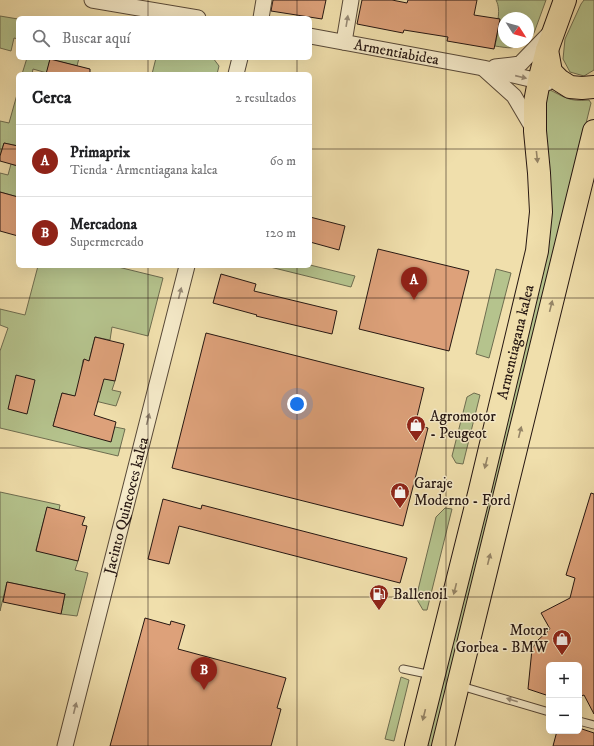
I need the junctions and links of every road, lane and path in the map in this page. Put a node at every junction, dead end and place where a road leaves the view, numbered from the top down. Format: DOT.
graph roads {
  1 [pos="92,0"];
  2 [pos="264,0"];
  3 [pos="351,0"];
  4 [pos="565,0"];
  5 [pos="186,16"];
  6 [pos="261,16"];
  7 [pos="556,27"];
  8 [pos="312,36"];
  9 [pos="344,42"];
  10 [pos="548,50"];
  11 [pos="240,60"];
  12 [pos="483,68"];
  13 [pos="236,72"];
  14 [pos="539,81"];
  15 [pos="594,86"];
  16 [pos="570,87"];
  17 [pos="535,131"];
  18 [pos="594,131"];
  19 [pos="186,268"];
  20 [pos="403,669"];
  21 [pos="434,676"];
  22 [pos="458,685"];
  23 [pos="546,711"];
  24 [pos="582,722"];
  25 [pos="594,725"];
  26 [pos="445,745"];
  27 [pos="65,746"];
  28 [pos="416,746"];
  1 -- 5 [label="street"];
  2 -- 6 [label="street"];
  9 -- 3 [label="street, one-way"];
  4 -- 7 [label="main road, Armentiagana kalea"];
  7 -- 10 [label="main road, Armentiagana kalea"];
  7 -- 12 [label="street, Armentiabidea"];
  8 -- 9 [label="street, Armentiabidea"];
  9 -- 12 [label="street, Armentiabidea"];
  10 -- 14 [label="main road, Armentiagana kalea"];
  10 -- 16 [label="main road, Armentiagana kalea"];
  11 -- 13 [label="street"];
  12 -- 14 [label="street, Armentiabidea, one-way"];
  12 -- 17 [label="street"];
  14 -- 16 [label="street, Armentiabidea"];
  14 -- 17 [label="main road, Armentiagana kalea"];
  15 -- 16 [label="main road"];
  17 -- 21 [label="main road, Armentiagana kalea, one-way"];
  22 -- 18 [label="main road, Armentiagana kalea, one-way"];
  27 -- 19 [label="street, Jacinto Quincoces kalea, one-way"];
  20 -- 21 [label="lane"];
  21 -- 28 [label="main road, Armentiagana kalea, one-way"];
  23 -- 22 [label="lane, one-way"];
  22 -- 26 [label="main road, Armentiagana kalea"];
  24 -- 25 [label="lane"];
}
